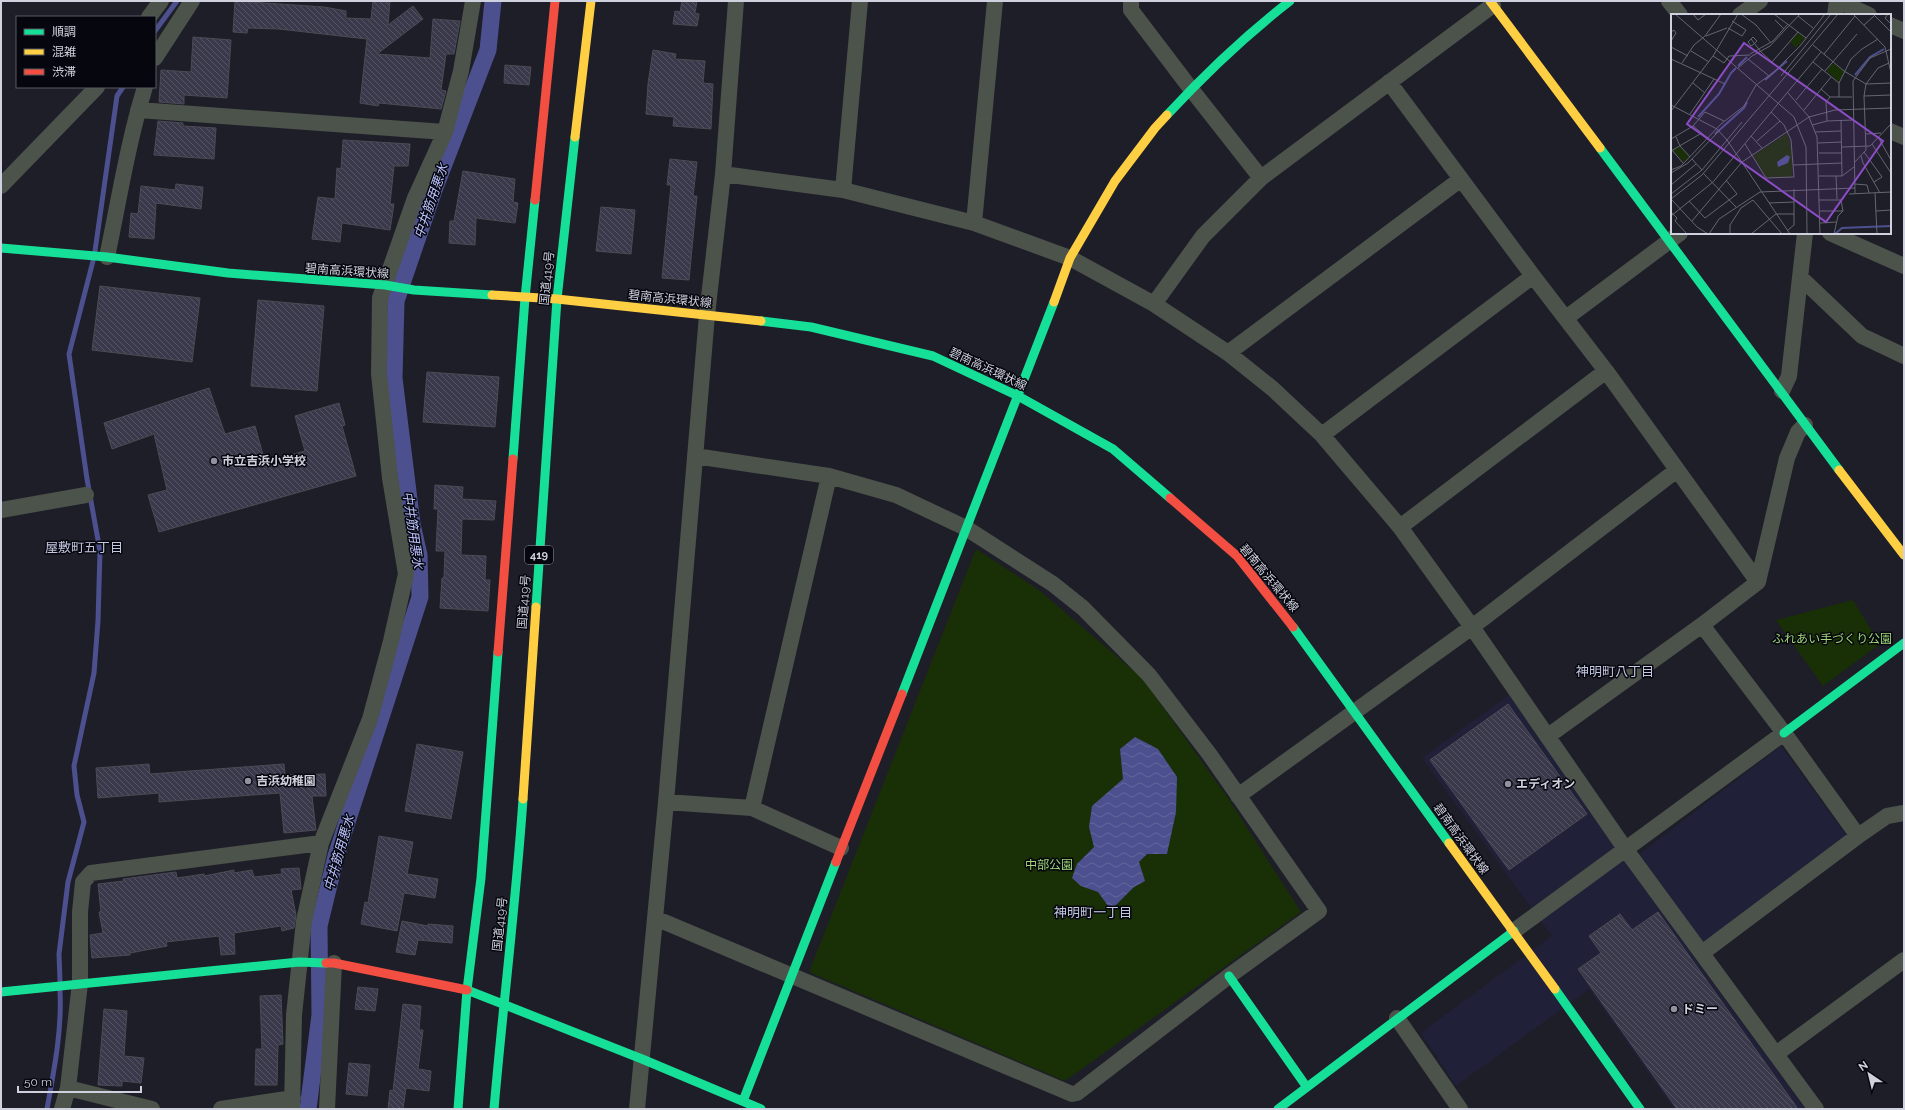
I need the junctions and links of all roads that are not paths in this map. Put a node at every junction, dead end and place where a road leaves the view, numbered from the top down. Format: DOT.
graph roads {
  1 [pos="162,1"];
  2 [pos="192,1"];
  3 [pos="473,1"];
  4 [pos="555,1"];
  5 [pos="591,1"];
  6 [pos="736,1"];
  7 [pos="860,1"];
  8 [pos="995,1"];
  9 [pos="1132,1"];
  10 [pos="1290,1"];
  11 [pos="1669,1"];
  12 [pos="1760,1"];
  13 [pos="1837,1"];
  14 [pos="1491,3"];
  15 [pos="1679,14"];
  16 [pos="1741,14"];
  17 [pos="1835,14"];
  18 [pos="1867,14"];
  19 [pos="150,16"];
  20 [pos="1891,25"];
  21 [pos="1904,31"];
  22 [pos="156,56"];
  23 [pos="1389,82"];
  24 [pos="96,88"];
  25 [pos="145,88"];
  26 [pos="1191,89"];
  27 [pos="138,110"];
  28 [pos="1891,131"];
  29 [pos="445,132"];
  30 [pos="1904,137"];
  31 [pos="723,174"];
  32 [pos="1261,178"];
  33 [pos="1461,179"];
  34 [pos="1,186"];
  35 [pos="843,190"];
  36 [pos="974,223"];
  37 [pos="1671,232"];
  38 [pos="1805,234"];
  39 [pos="1832,234"];
  40 [pos="1675,237"];
  41 [pos="1,248"];
  42 [pos="106,257"];
  43 [pos="1070,258"];
  44 [pos="1904,266"];
  45 [pos="1533,276"];
  46 [pos="1800,277"];
  47 [pos="385,285"];
  48 [pos="525,298"];
  49 [pos="557,299"];
  50 [pos="1154,304"];
  51 [pos="707,315"];
  52 [pos="1566,318"];
  53 [pos="1228,353"];
  54 [pos="1904,356"];
  55 [pos="1606,371"];
  56 [pos="1782,391"];
  57 [pos="1018,396"];
  58 [pos="1805,425"];
  59 [pos="1322,435"];
  60 [pos="695,456"];
  61 [pos="1677,470"];
  62 [pos="829,476"];
  63 [pos="86,495"];
  64 [pos="1,510"];
  65 [pos="1400,527"];
  66 [pos="966,528"];
  67 [pos="1904,555"];
  68 [pos="1758,582"];
  69 [pos="1702,625"];
  70 [pos="1472,627"];
  71 [pos="1904,643"];
  72 [pos="1353,712"];
  73 [pos="1784,733"];
  74 [pos="1548,736"];
  75 [pos="1238,796"];
  76 [pos="666,802"];
  77 [pos="752,808"];
  78 [pos="1904,813"];
  79 [pos="1858,836"];
  80 [pos="321,843"];
  81 [pos="842,848"];
  82 [pos="1626,850"];
  83 [pos="655,918"];
  84 [pos="1514,932"];
  85 [pos="1702,953"];
  86 [pos="1904,960"];
  87 [pos="304,962"];
  88 [pos="331,963"];
  89 [pos="791,975"];
  90 [pos="1229,976"];
  91 [pos="76,983"];
  92 [pos="467,990"];
  93 [pos="1,992"];
  94 [pos="503,1005"];
  95 [pos="1397,1018"];
  96 [pos="1776,1054"];
  97 [pos="642,1059"];
  98 [pos="1306,1086"];
  99 [pos="68,1088"];
  100 [pos="292,1104"];
  101 [pos="742,1105"];
  102 [pos="62,1109"];
  103 [pos="152,1109"];
  104 [pos="221,1109"];
  105 [pos="327,1109"];
  106 [pos="458,1109"];
  107 [pos="494,1109"];
  108 [pos="637,1109"];
  109 [pos="761,1109"];
  110 [pos="1278,1109"];
  111 [pos="1460,1109"];
  112 [pos="1640,1109"];
  113 [pos="1816,1109"];
  1 -- 19 [label="street"];
  2 -- 22 [label="street"];
  3 -- 29 [label="street"];
  4 -- 48 [label="main road, 国道419号"];
  5 -- 49 [label="main road, 国道419号 / 419"];
  6 -- 31 [label="street"];
  7 -- 35 [label="street"];
  8 -- 36 [label="street"];
  9 -- 26 [label="street"];
  10 -- 26 [label="main road"];
  11 -- 15 [label="street"];
  12 -- 16 [label="street"];
  13 -- 17 [label="street"];
  13 -- 18 [label="street"];
  14 -- 23 [label="street"];
  14 -- 37 [label="main road"];
  20 -- 21 [label="street"];
  23 -- 32 [label="street"];
  23 -- 33 [label="street"];
  24 -- 34 [label="street"];
  25 -- 27 [label="street"];
  26 -- 32 [label="street"];
  26 -- 43 [label="main road"];
  27 -- 29 [label="street"];
  27 -- 42 [label="street"];
  28 -- 30 [label="street"];
  29 -- 47 [label="street"];
  31 -- 35 [label="street"];
  31 -- 51 [label="street"];
  32 -- 50 [label="street"];
  33 -- 45 [label="street"];
  33 -- 53 [label="street"];
  35 -- 36 [label="street"];
  36 -- 43 [label="street"];
  38 -- 46 [label="street"];
  39 -- 44 [label="street"];
  40 -- 52 [label="street"];
  40 -- 56 [label="main road"];
  41 -- 42 [label="main road, 碧南高浜環状線"];
  42 -- 47 [label="main road, 碧南高浜環状線"];
  43 -- 50 [label="street"];
  43 -- 57 [label="main road"];
  45 -- 52 [label="street"];
  45 -- 59 [label="street"];
  46 -- 54 [label="street"];
  46 -- 56 [label="street"];
  47 -- 48 [label="main road, 碧南高浜環状線"];
  47 -- 80 [label="street"];
  48 -- 49 [label="main road, 碧南高浜環状線"];
  48 -- 92 [label="main road, 国道419号"];
  49 -- 51 [label="main road, 碧南高浜環状線"];
  49 -- 94 [label="main road, 国道419号 / 419"];
  50 -- 53 [label="street"];
  51 -- 57 [label="main road, 碧南高浜環状線"];
  51 -- 60 [label="street"];
  52 -- 55 [label="street"];
  53 -- 59 [label="street"];
  55 -- 61 [label="street"];
  55 -- 65 [label="street"];
  56 -- 58 [label="main road"];
  57 -- 66 [label="main road"];
  57 -- 72 [label="main road, 碧南高浜環状線"];
  58 -- 67 [label="main road"];
  58 -- 68 [label="street"];
  59 -- 65 [label="street"];
  60 -- 62 [label="street"];
  60 -- 76 [label="street"];
  61 -- 68 [label="street"];
  61 -- 70 [label="street"];
  62 -- 66 [label="street"];
  62 -- 77 [label="street"];
  63 -- 64 [label="street"];
  65 -- 70 [label="street"];
  66 -- 75 [label="street"];
  66 -- 81 [label="main road"];
  68 -- 69 [label="street"];
  69 -- 73 [label="street"];
  69 -- 74 [label="street"];
  70 -- 72 [label="street"];
  70 -- 74 [label="street"];
  71 -- 73 [label="main road"];
  72 -- 75 [label="street"];
  72 -- 84 [label="main road, 碧南高浜環状線"];
  73 -- 79 [label="street"];
  73 -- 82 [label="street"];
  74 -- 82 [label="street"];
  75 -- 90 [label="street"];
  76 -- 77 [label="street"];
  76 -- 83 [label="street"];
  77 -- 81 [label="street"];
  78 -- 79 [label="street"];
  79 -- 85 [label="street"];
  80 -- 87 [label="street"];
  80 -- 91 [label="street"];
  81 -- 89 [label="main road"];
  82 -- 84 [label="street"];
  82 -- 85 [label="street"];
  83 -- 89 [label="street"];
  83 -- 97 [label="street"];
  84 -- 95 [label="main road"];
  84 -- 112 [label="main road, 碧南高浜環状線"];
  85 -- 96 [label="street"];
  86 -- 96 [label="street"];
  87 -- 88 [label="main road"];
  87 -- 91 [label="main road"];
  87 -- 100 [label="street"];
  88 -- 92 [label="main road"];
  88 -- 105 [label="street"];
  89 -- 90 [label="street"];
  89 -- 101 [label="main road"];
  90 -- 98 [label="main road"];
  91 -- 93 [label="main road"];
  91 -- 99 [label="street"];
  92 -- 94 [label="main road"];
  92 -- 106 [label="main road, 国道419号"];
  94 -- 97 [label="main road"];
  94 -- 107 [label="main road, 国道419号 / 419"];
  95 -- 98 [label="main road"];
  95 -- 111 [label="street"];
  96 -- 113 [label="street"];
  97 -- 101 [label="main road"];
  97 -- 108 [label="street"];
  98 -- 110 [label="main road"];
  99 -- 102 [label="street"];
  99 -- 103 [label="street"];
  100 -- 104 [label="street"];
  101 -- 109 [label="main road"];
}
